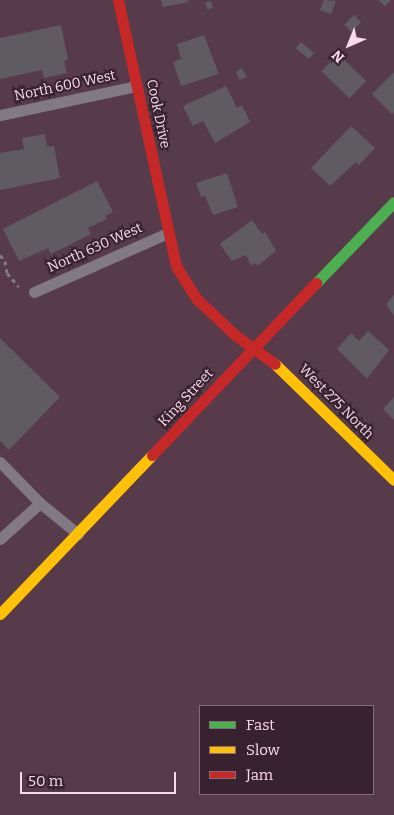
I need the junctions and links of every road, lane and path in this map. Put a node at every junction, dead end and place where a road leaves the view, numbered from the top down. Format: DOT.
graph roads {
  1 [pos="118,0"];
  2 [pos="137,86"];
  3 [pos="0,115"];
  4 [pos="394,202"];
  5 [pos="168,233"];
  6 [pos="0,256"];
  7 [pos="34,292"];
  8 [pos="253,349"];
  9 [pos="0,462"];
  10 [pos="394,480"];
  11 [pos="40,503"];
  12 [pos="78,534"];
  13 [pos="0,539"];
  14 [pos="0,614"];
  1 -- 2 [label="street, Cook Drive"];
  2 -- 3 [label="lane, North 600 West"];
  2 -- 5 [label="street, Cook Drive"];
  4 -- 8 [label="street, King Street"];
  5 -- 7 [label="lane, North 630 West"];
  5 -- 8 [label="street, Cook Drive"];
  6 -- 7 [label="path"];
  8 -- 10 [label="street, West 275 North"];
  8 -- 12 [label="street, King Street"];
  9 -- 11 [label="lane"];
  11 -- 12 [label="lane"];
  11 -- 13 [label="lane"];
  12 -- 14 [label="street, King Street"];
}
